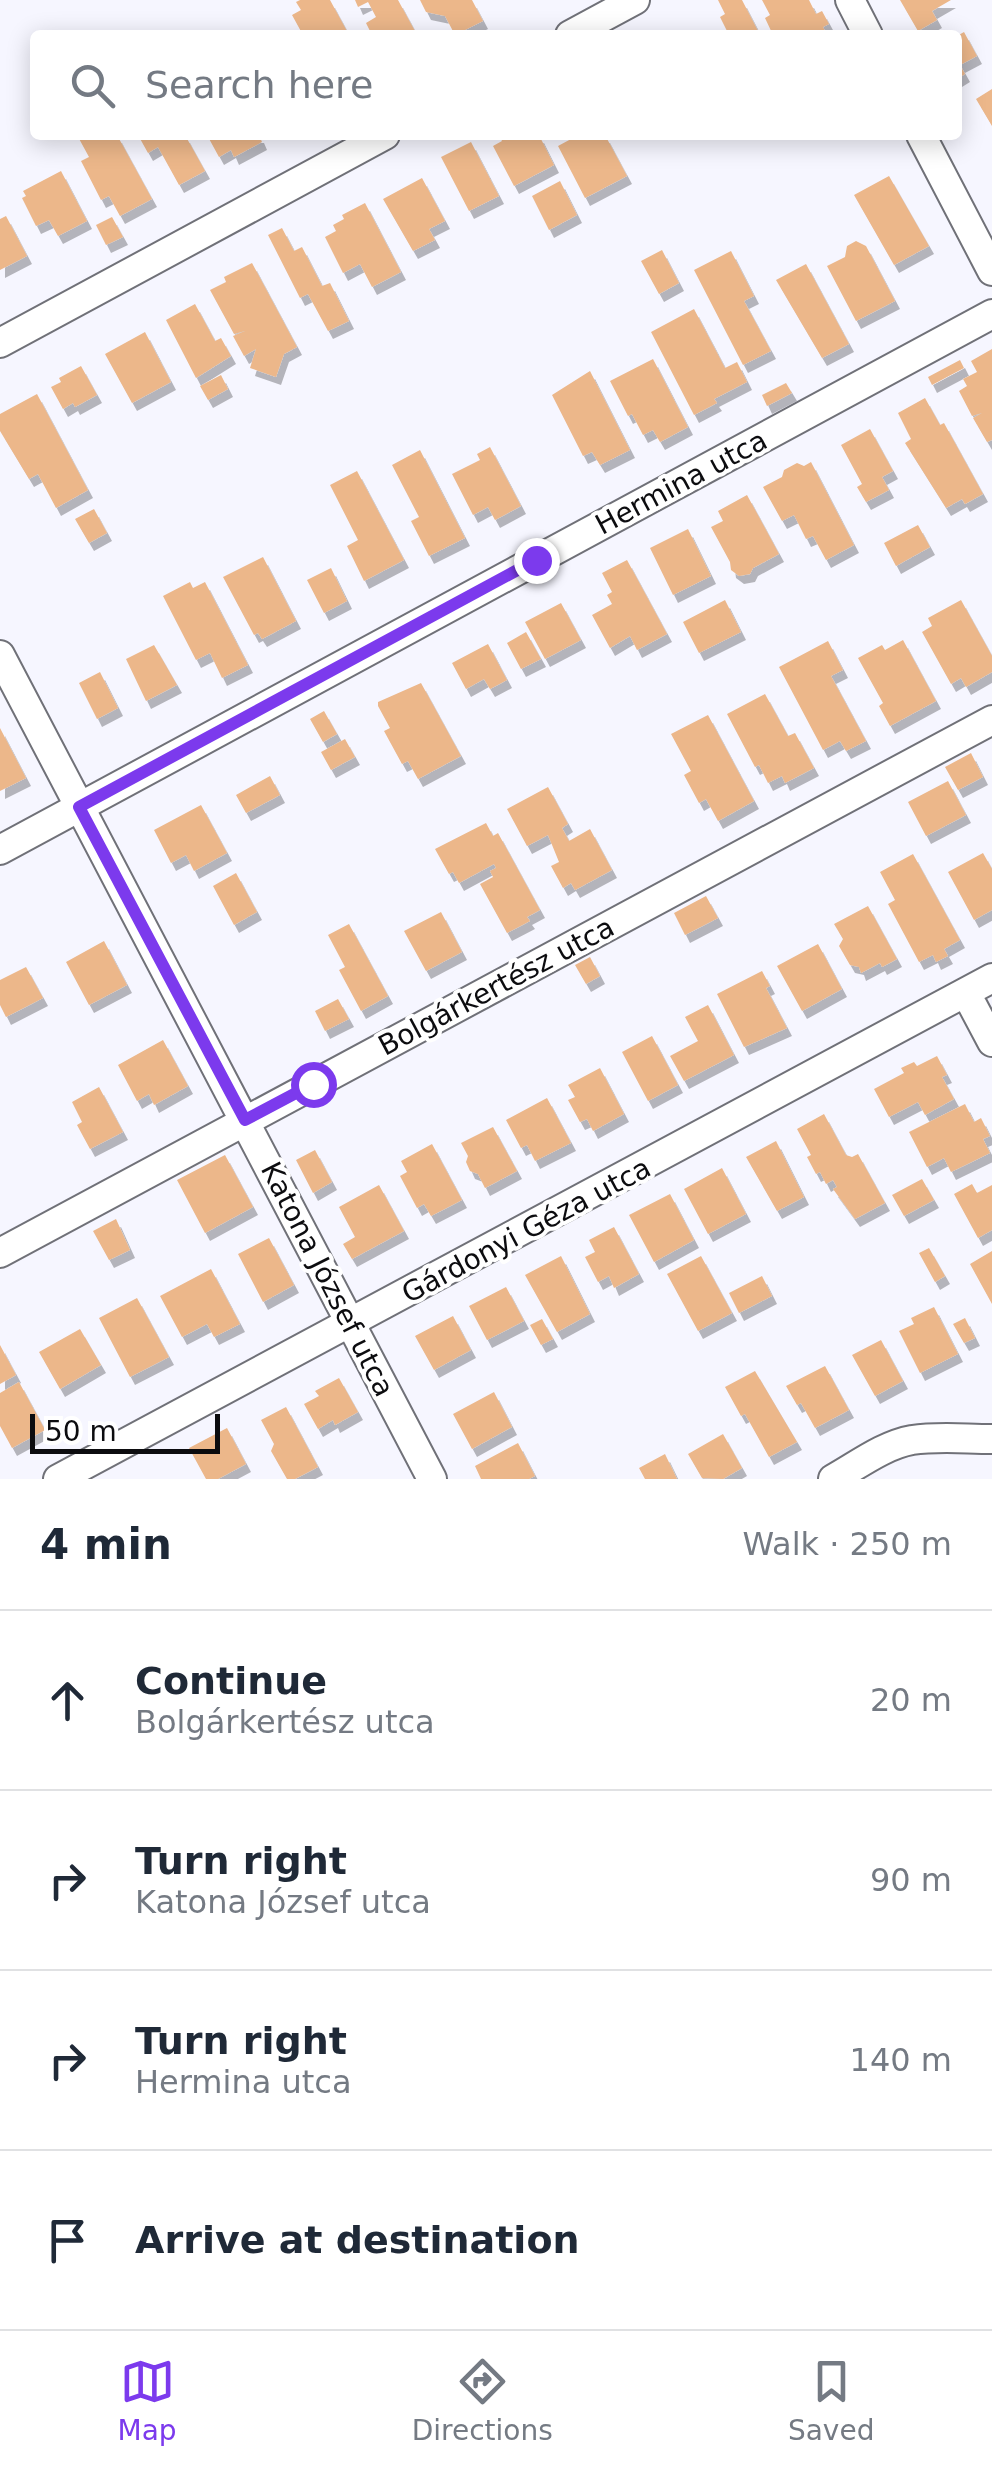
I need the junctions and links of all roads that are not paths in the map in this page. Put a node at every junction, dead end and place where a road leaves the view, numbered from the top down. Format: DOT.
graph roads {
  1 [pos="634,0"];
  2 [pos="850,0"];
  3 [pos="579,30"];
  4 [pos="865,30"];
  5 [pos="376,140"];
  6 [pos="923,140"];
  7 [pos="992,272"];
  8 [pos="992,314"];
  9 [pos="0,343"];
  10 [pos="0,655"];
  11 [pos="992,720"];
  12 [pos="79,807"];
  13 [pos="0,850"];
  14 [pos="992,978"];
  15 [pos="966,992"];
  16 [pos="992,1042"];
  17 [pos="245,1120"];
  18 [pos="0,1253"];
  19 [pos="351,1324"];
  20 [pos="992,1439"];
  21 [pos="58,1479"];
  22 [pos="432,1479"];
  23 [pos="834,1479"];
  1 -- 3 [label="street"];
  2 -- 4 [label="street"];
  5 -- 9 [label="street"];
  6 -- 7 [label="street"];
  8 -- 12 [label="street, Hermina utca"];
  10 -- 12 [label="street, Katona József utca"];
  11 -- 17 [label="street, Bolgárkertész utca"];
  12 -- 13 [label="street, Hermina utca"];
  12 -- 17 [label="street, Katona József utca"];
  14 -- 15 [label="street, Gárdonyi Géza utca"];
  15 -- 16 [label="street"];
  15 -- 19 [label="street, Gárdonyi Géza utca"];
  17 -- 18 [label="street, Bolgárkertész utca"];
  17 -- 19 [label="street, Katona József utca"];
  19 -- 21 [label="street, Gárdonyi Géza utca"];
  19 -- 22 [label="street, Katona József utca"];
  20 -- 23 [label="street"];
}
